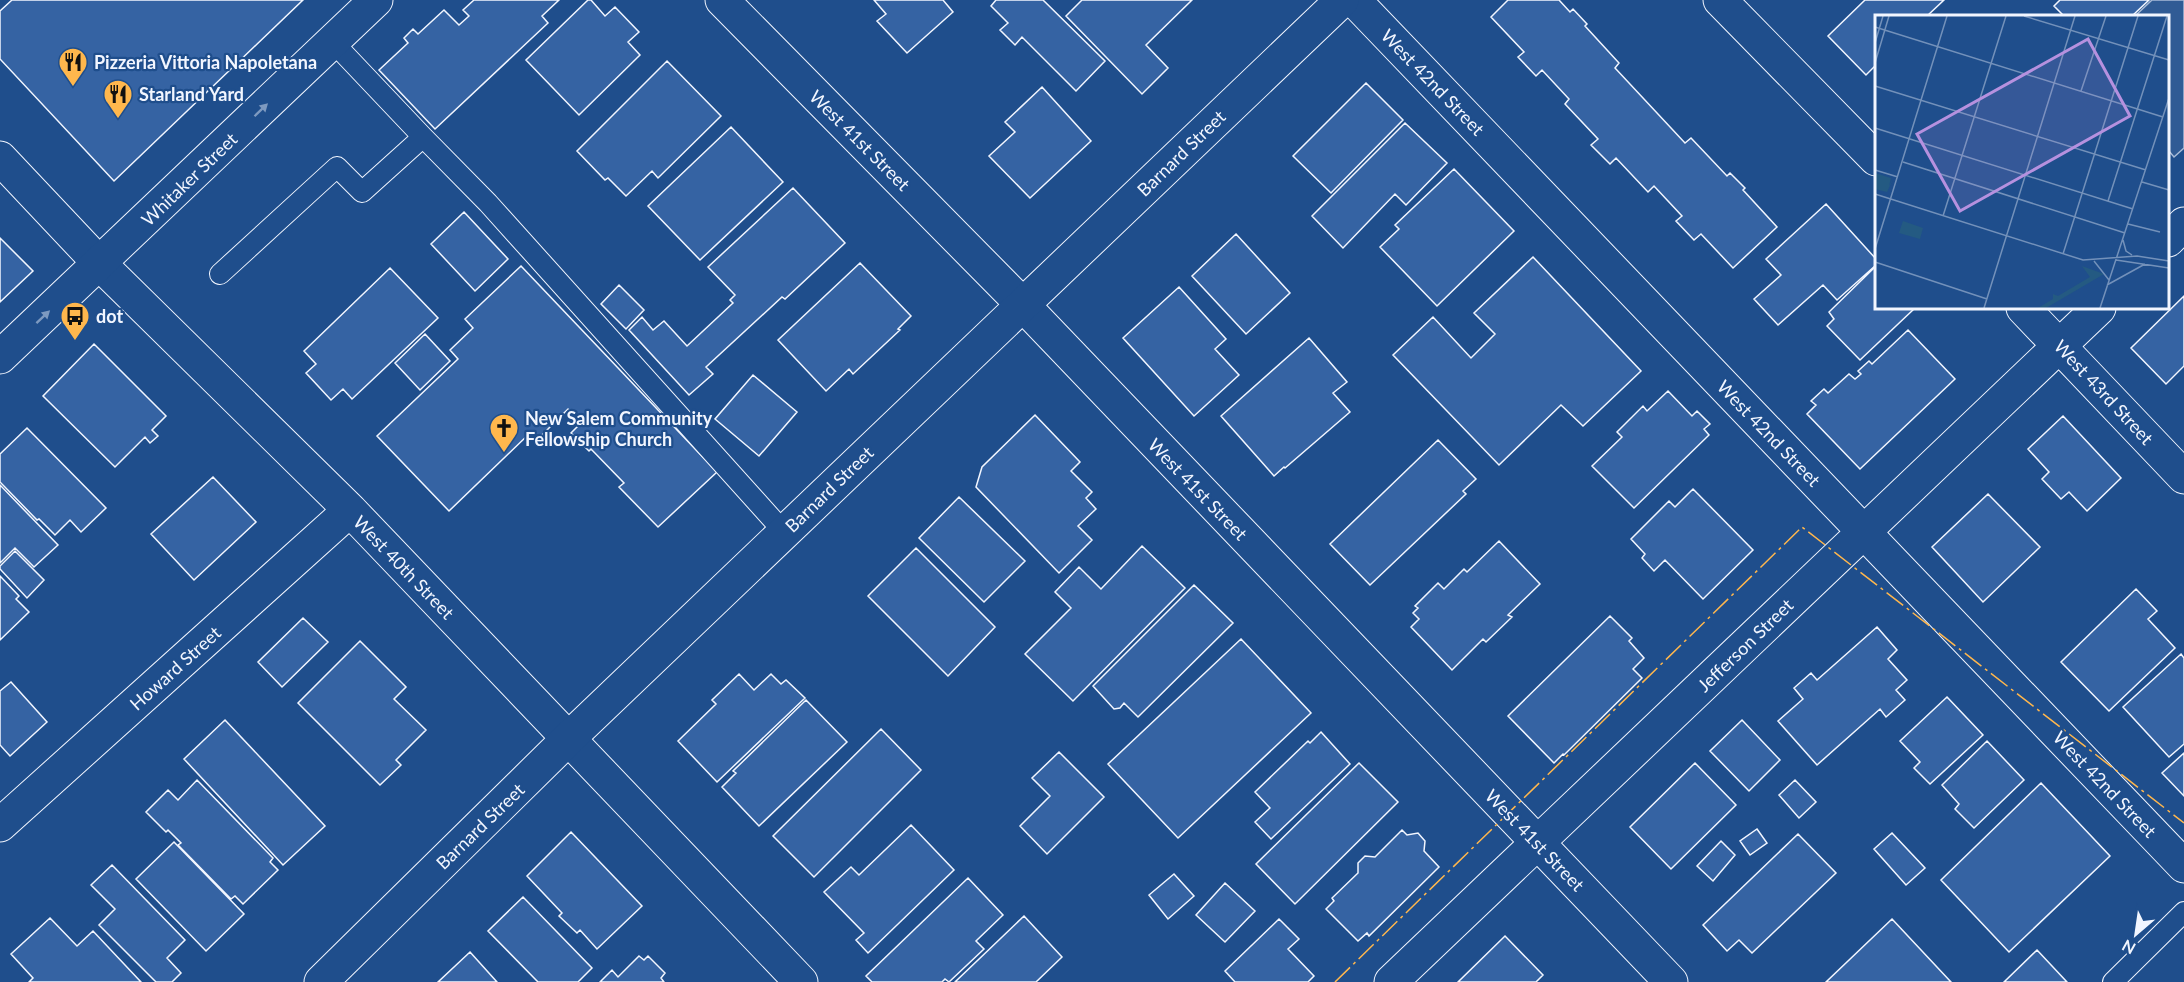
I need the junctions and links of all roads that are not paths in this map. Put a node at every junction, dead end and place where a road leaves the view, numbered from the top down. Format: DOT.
graph roads {
  1 [pos="376,0"];
  2 [pos="722,0"];
  3 [pos="1342,0"];
  4 [pos="1354,0"];
  5 [pos="1720,0"];
  6 [pos="332,41"];
  7 [pos="423,137"];
  8 [pos="0,158"];
  9 [pos="1875,158"];
  10 [pos="2184,224"];
  11 [pos="2169,239"];
  12 [pos="100,264"];
  13 [pos="220,274"];
  14 [pos="1023,305"];
  15 [pos="2024,309"];
  16 [pos="2098,309"];
  17 [pos="2060,345"];
  18 [pos="0,357"];
  19 [pos="2184,477"];
  20 [pos="350,510"];
  21 [pos="784,532"];
  22 [pos="1863,532"];
  23 [pos="568,739"];
  24 [pos="0,825"];
  25 [pos="1538,843"];
  26 [pos="2184,866"];
  27 [pos="2184,912"];
  28 [pos="321,982"];
  29 [pos="801,982"];
  30 [pos="1391,982"];
  31 [pos="1671,982"];
  32 [pos="2113,982"];
  1 -- 6 [label="street, Whitaker Street"];
  2 -- 14 [label="street, West 41st Street"];
  3 -- 14 [label="street, Barnard Street"];
  4 -- 22 [label="street, West 42nd Street"];
  5 -- 9 [label="street"];
  6 -- 7 [label="lane"];
  12 -- 6 [label="street, Whitaker Street, one-way"];
  7 -- 13 [label="lane"];
  7 -- 21 [label="lane"];
  8 -- 12 [label="street, West 40th Street"];
  10 -- 11 [label="street"];
  18 -- 12 [label="street, Whitaker Street, one-way"];
  12 -- 20 [label="street, West 40th Street"];
  14 -- 21 [label="street, Barnard Street"];
  14 -- 25 [label="street, West 41st Street"];
  15 -- 17 [label="street, West 43rd Street"];
  16 -- 17 [label="street, Jefferson Street"];
  17 -- 19 [label="street, West 43rd Street"];
  17 -- 22 [label="street, Jefferson Street"];
  20 -- 23 [label="street, West 40th Street"];
  20 -- 24 [label="street, Howard Street"];
  21 -- 23 [label="street, Barnard Street"];
  22 -- 25 [label="street, Jefferson Street"];
  22 -- 26 [label="street, West 42nd Street"];
  23 -- 28 [label="street, Barnard Street"];
  23 -- 29 [label="street, West 40th Street"];
  25 -- 30 [label="street, Jefferson Street"];
  25 -- 31 [label="street, West 41st Street"];
  27 -- 32 [label="lane"];
}
